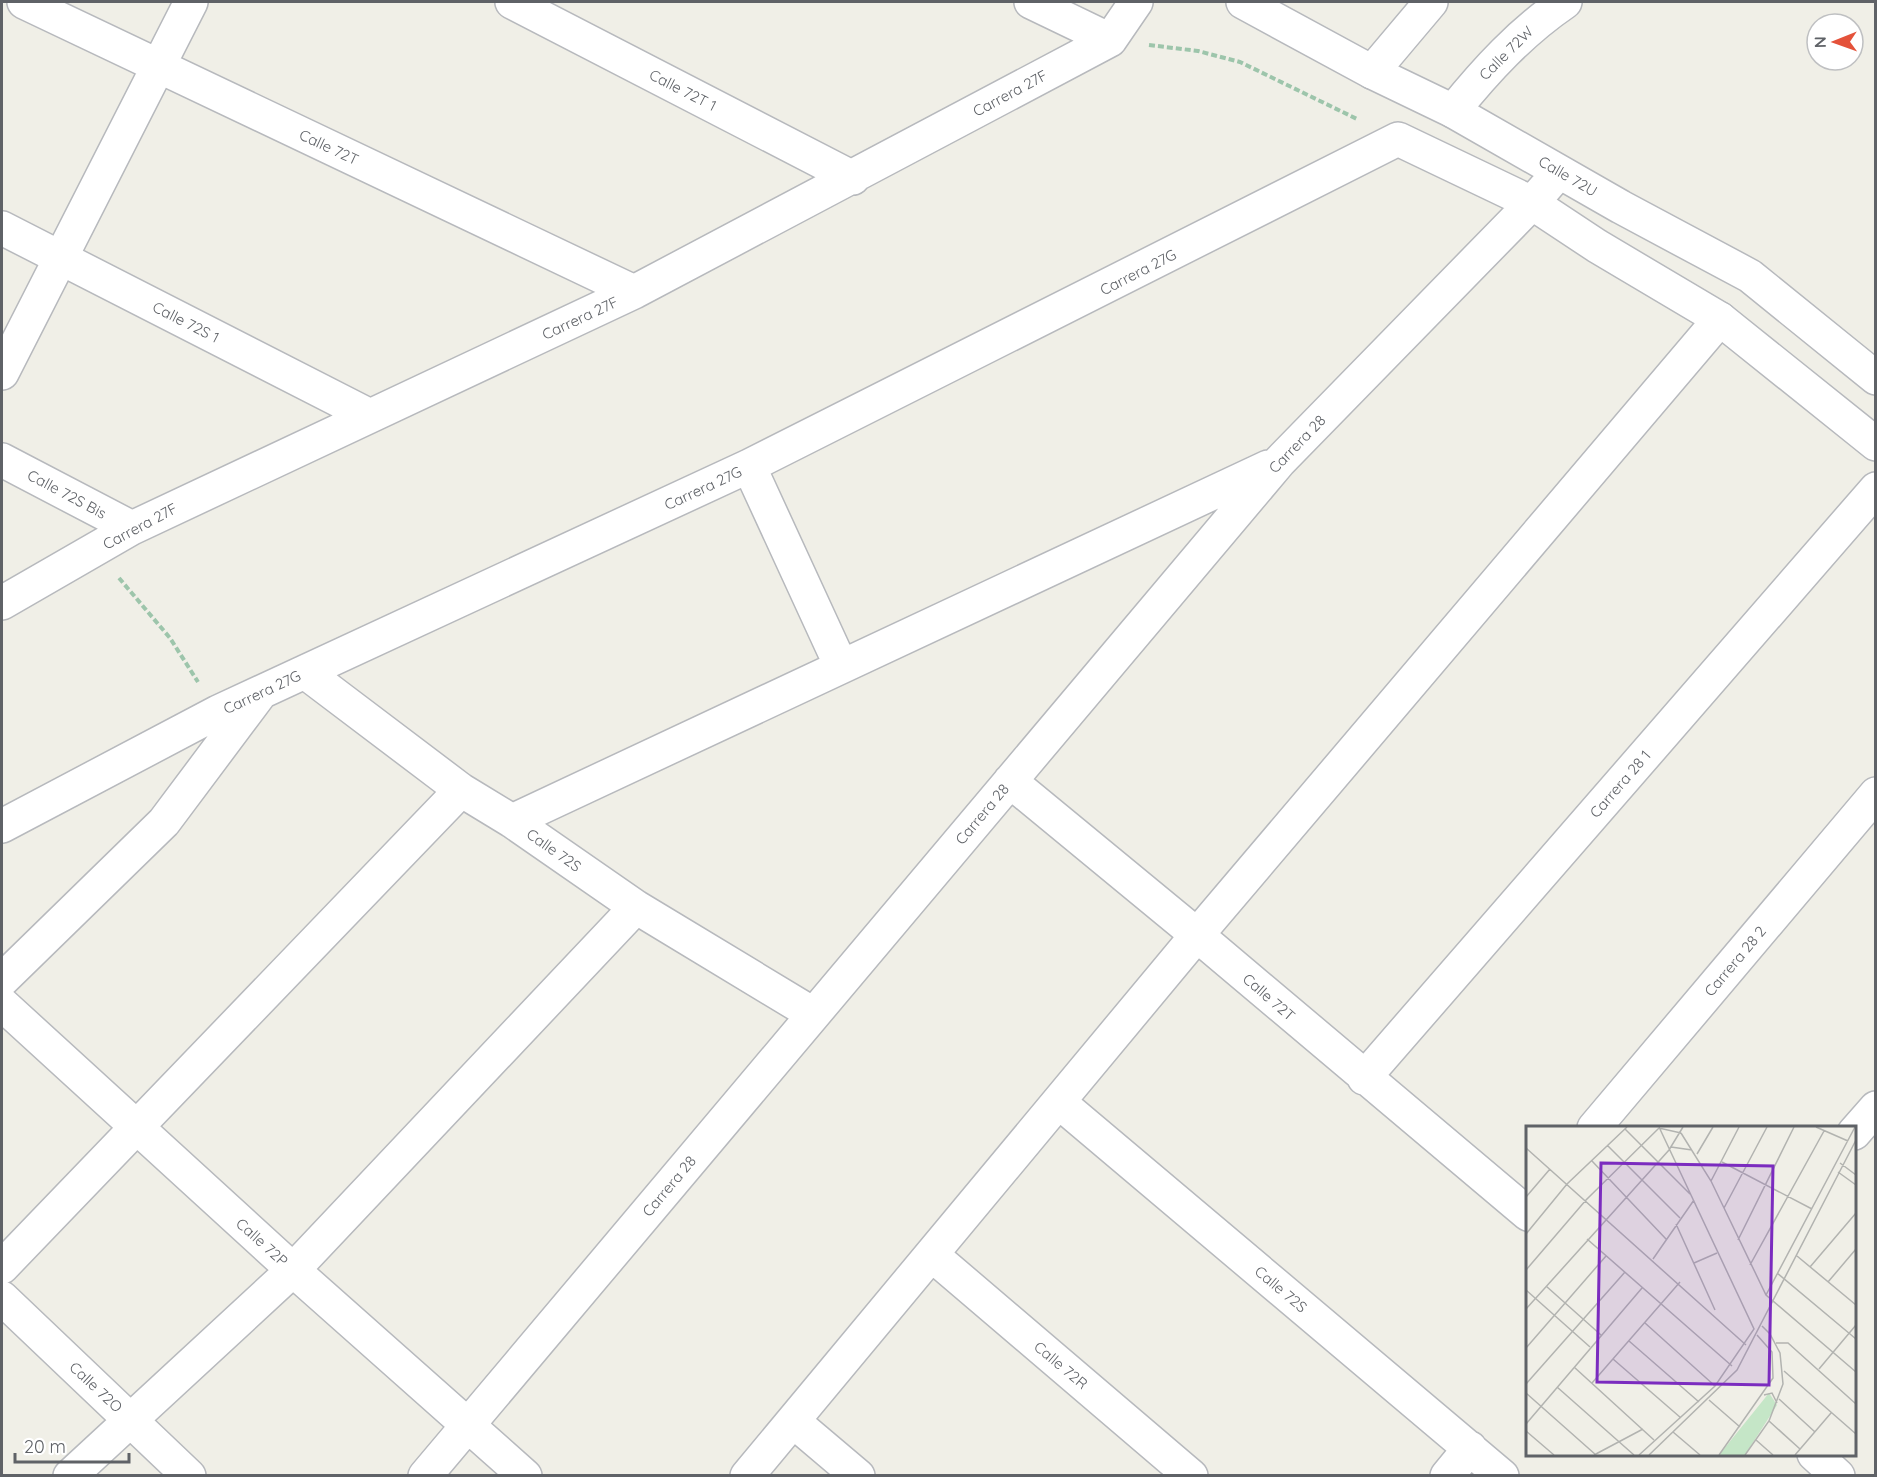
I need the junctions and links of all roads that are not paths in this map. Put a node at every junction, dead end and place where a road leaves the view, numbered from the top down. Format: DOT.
graph roads {
  1 [pos="24,2"];
  2 [pos="191,2"];
  3 [pos="512,2"];
  4 [pos="1031,2"];
  5 [pos="1136,2"];
  6 [pos="1243,2"];
  7 [pos="1431,2"];
  8 [pos="1565,2"];
  9 [pos="1110,40"];
  10 [pos="159,66"];
  11 [pos="1372,72"];
  12 [pos="1453,111"];
  13 [pos="1559,171"];
  14 [pos="853,178"];
  15 [pos="1532,203"];
  16 [pos="2,228"];
  17 [pos="60,257"];
  18 [pos="634,292"];
  19 [pos="1720,318"];
  20 [pos="2,373"];
  21 [pos="1875,378"];
  22 [pos="370,416"];
  23 [pos="1875,444"];
  24 [pos="2,460"];
  25 [pos="1279,462"];
  26 [pos="749,466"];
  27 [pos="1875,489"];
  28 [pos="132,528"];
  29 [pos="2,603"];
  30 [pos="841,666"];
  31 [pos="305,672"];
  32 [pos="261,693"];
  33 [pos="1010,781"];
  34 [pos="461,790"];
  35 [pos="1875,794"];
  36 [pos="512,821"];
  37 [pos="2,826"];
  38 [pos="636,907"];
  39 [pos="1197,935"];
  40 [pos="2,980"];
  41 [pos="2,1004"];
  42 [pos="813,1014"];
  43 [pos="1364,1078"];
  44 [pos="1060,1103"];
  45 [pos="1875,1108"];
  46 [pos="1596,1126"];
  47 [pos="136,1127"];
  48 [pos="1856,1131"];
  49 [pos="1526,1210"];
  50 [pos="932,1255"];
  51 [pos="2,1267"];
  52 [pos="293,1270"];
  53 [pos="2,1298"];
  54 [pos="132,1420"];
  55 [pos="793,1421"];
  56 [pos="467,1426"];
  57 [pos="1470,1448"];
  58 [pos="1815,1456"];
  59 [pos="70,1476"];
  60 [pos="189,1476"];
  61 [pos="425,1476"];
  62 [pos="525,1476"];
  63 [pos="747,1476"];
  64 [pos="858,1476"];
  65 [pos="1191,1476"];
  66 [pos="1447,1476"];
  67 [pos="1502,1476"];
  68 [pos="1838,1476"];
  1 -- 10 [label="street, Calle 72T"];
  2 -- 10 [label="street"];
  3 -- 14 [label="street, Calle 72T 1"];
  4 -- 9 [label="street"];
  5 -- 9 [label="street, Carrera 27F"];
  6 -- 11 [label="street, Calle 72U"];
  7 -- 11 [label="street"];
  8 -- 12 [label="street, Calle 72W"];
  9 -- 14 [label="street, Carrera 27F"];
  10 -- 17 [label="street"];
  10 -- 18 [label="street, Calle 72T"];
  11 -- 12 [label="street, Calle 72U"];
  12 -- 13 [label="street, Calle 72U"];
  13 -- 15 [label="street, Carrera 28"];
  13 -- 21 [label="street, Calle 72U"];
  14 -- 18 [label="street, Carrera 27F"];
  15 -- 19 [label="street"];
  15 -- 25 [label="street, Carrera 28"];
  15 -- 26 [label="street, Carrera 27G"];
  16 -- 17 [label="street, Calle 72S 1"];
  17 -- 20 [label="street"];
  17 -- 22 [label="street, Calle 72S 1"];
  18 -- 22 [label="street, Carrera 27F"];
  19 -- 23 [label="street"];
  19 -- 39 [label="street"];
  22 -- 28 [label="street, Carrera 27F"];
  24 -- 28 [label="street, Calle 72S Bis"];
  25 -- 30 [label="street"];
  25 -- 33 [label="street, Carrera 28"];
  26 -- 30 [label="street"];
  26 -- 31 [label="street, Carrera 27G"];
  27 -- 43 [label="street, Carrera 28 1"];
  28 -- 29 [label="street, Carrera 27F"];
  30 -- 36 [label="street"];
  31 -- 32 [label="street, Carrera 27G"];
  31 -- 34 [label="street, Calle 72S"];
  32 -- 37 [label="street, Carrera 27G"];
  32 -- 40 [label="street"];
  33 -- 39 [label="street, Calle 72T"];
  33 -- 42 [label="street, Carrera 28"];
  34 -- 36 [label="street, Calle 72S"];
  34 -- 47 [label="street"];
  35 -- 46 [label="street, Carrera 28 2"];
  36 -- 38 [label="street, Calle 72S"];
  38 -- 42 [label="street, Calle 72S"];
  38 -- 52 [label="street"];
  39 -- 43 [label="street, Calle 72T"];
  39 -- 44 [label="street"];
  41 -- 47 [label="street, Calle 72P"];
  42 -- 56 [label="street, Carrera 28"];
  43 -- 49 [label="street, Calle 72T"];
  44 -- 50 [label="street"];
  44 -- 57 [label="street, Calle 72S"];
  45 -- 48 [label="street"];
  47 -- 51 [label="street"];
  47 -- 52 [label="street, Calle 72P"];
  50 -- 55 [label="street"];
  50 -- 65 [label="street, Calle 72R"];
  52 -- 54 [label="street"];
  52 -- 56 [label="street, Calle 72P"];
  53 -- 54 [label="street, Calle 72O"];
  54 -- 59 [label="street"];
  54 -- 60 [label="street, Calle 72O"];
  55 -- 63 [label="street"];
  55 -- 64 [label="street"];
  56 -- 61 [label="street, Carrera 28"];
  56 -- 62 [label="street, Calle 72P"];
  57 -- 66 [label="street"];
  57 -- 67 [label="street, Calle 72S"];
  58 -- 68 [label="street"];
}
